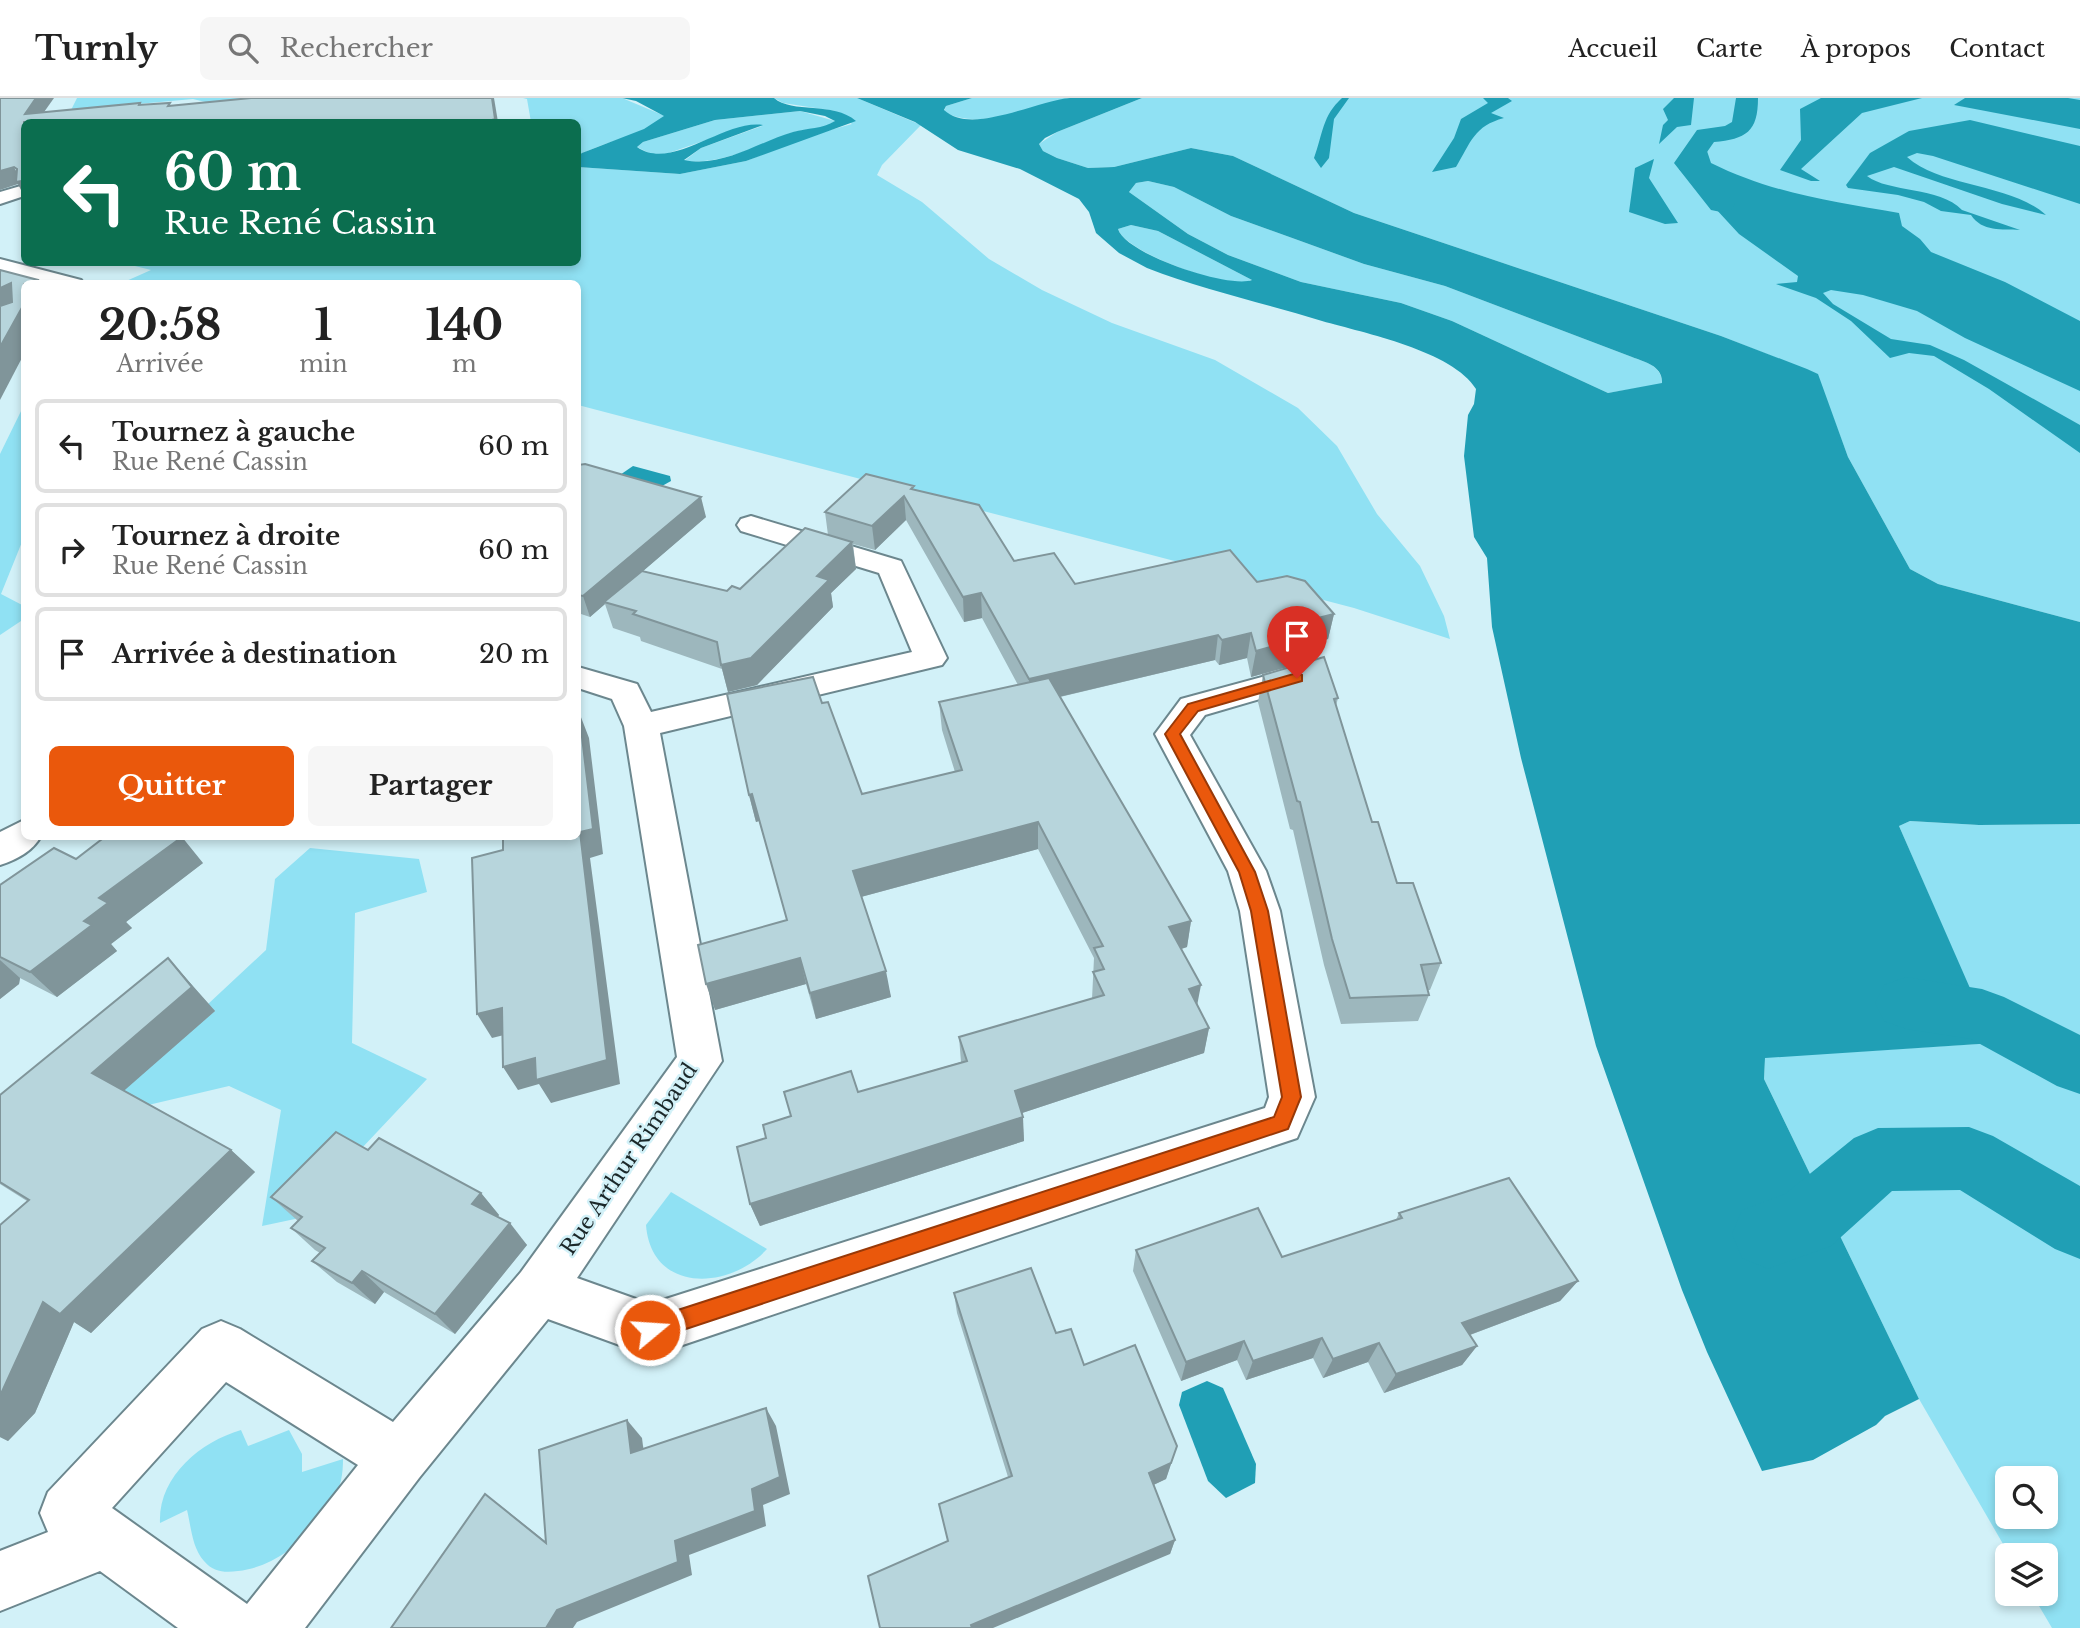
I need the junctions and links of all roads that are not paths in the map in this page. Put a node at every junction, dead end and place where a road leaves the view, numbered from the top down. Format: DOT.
graph roads {
  1 [pos="21,191"];
  2 [pos="0,198"];
  3 [pos="0,265"];
  4 [pos="58,280"];
  5 [pos="751,525"];
  6 [pos="1323,670"];
  7 [pos="581,678"];
  8 [pos="642,726"];
  9 [pos="21,836"];
  10 [pos="0,851"];
  11 [pos="539,1290"];
  12 [pos="399,1458"];
  13 [pos="107,1539"];
  14 [pos="0,1581"];
  15 [pos="229,1628"];
  16 [pos="267,1628"];
  1 -- 2 [label="street"];
  3 -- 4 [label="street"];
  5 -- 8 [label="street"];
  6 -- 11 [label="street"];
  7 -- 8 [label="street, Rue Arthur Rimbaud"];
  8 -- 11 [label="street, Rue Arthur Rimbaud"];
  9 -- 10 [label="street"];
  11 -- 12 [label="street, Rue Arthur Rimbaud"];
  12 -- 13 [label="street"];
  12 -- 16 [label="street, Rue Arthur Rimbaud"];
  13 -- 14 [label="street"];
  13 -- 15 [label="street"];
}
